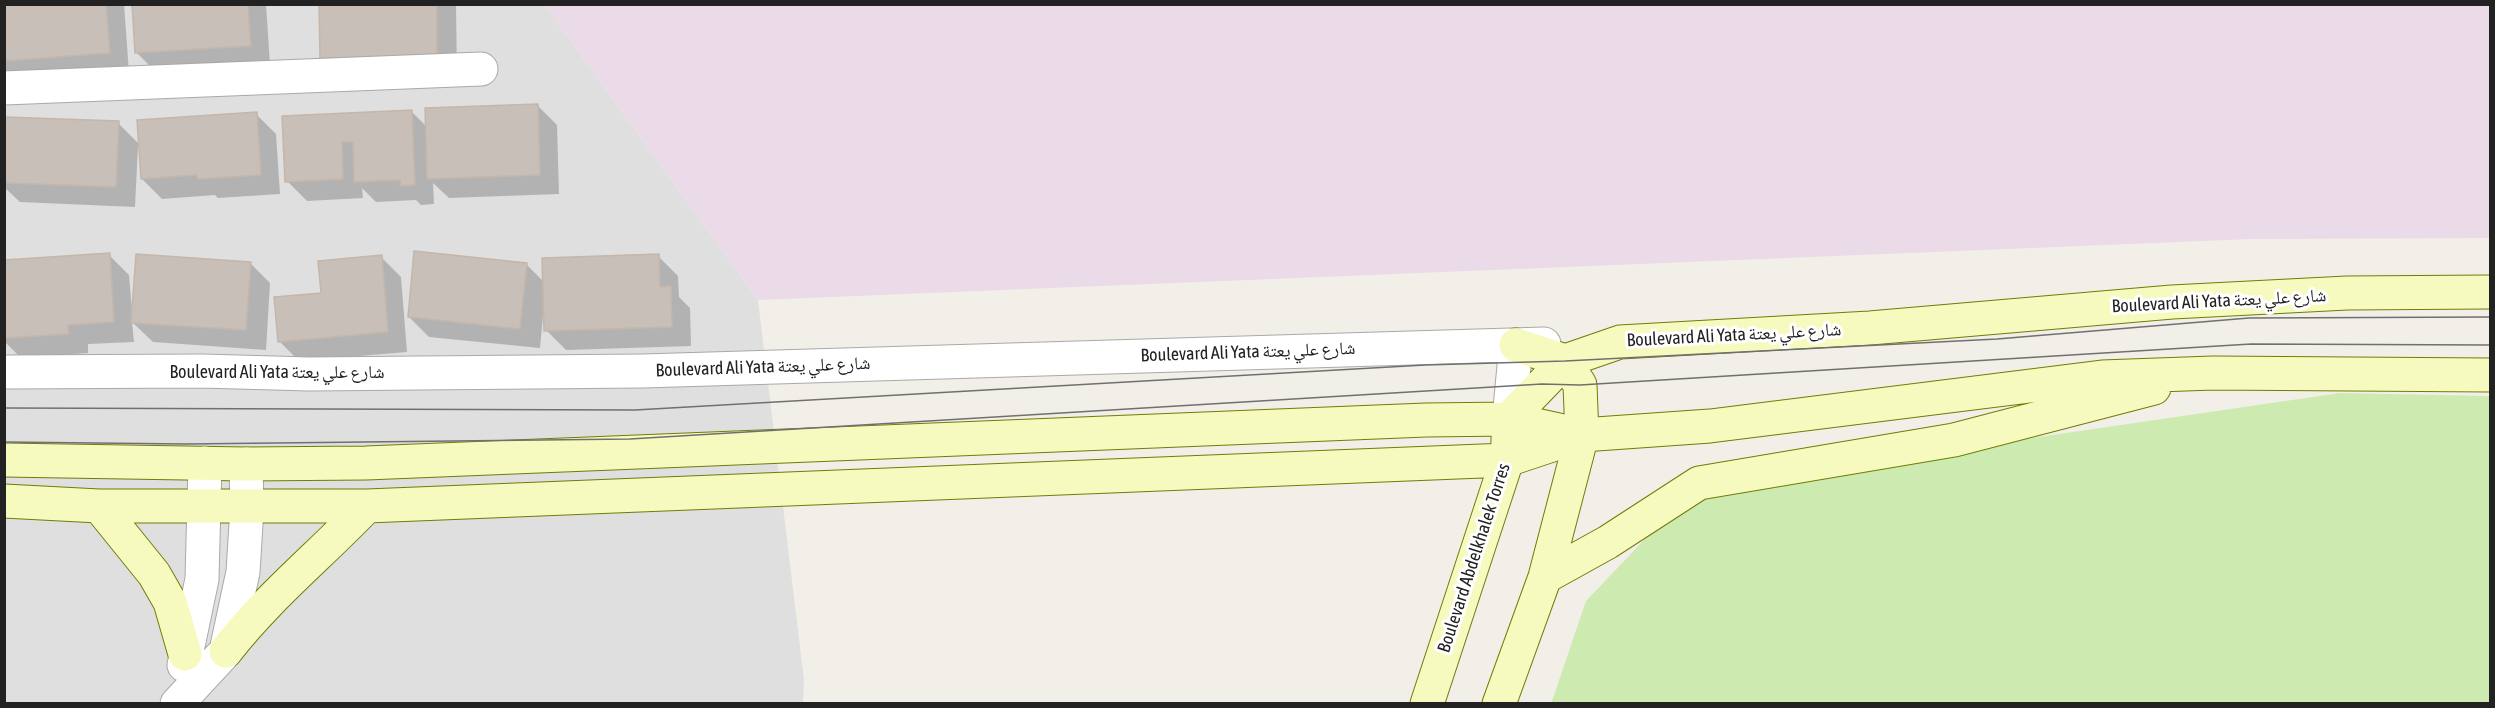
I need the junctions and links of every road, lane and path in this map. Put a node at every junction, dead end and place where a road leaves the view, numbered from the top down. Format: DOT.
graph roads {
  1 [pos="481,69"];
  2 [pos="4,88"];
  3 [pos="2490,292"];
  4 [pos="1620,342"];
  5 [pos="1516,345"];
  6 [pos="1565,361"];
  7 [pos="4,372"];
  8 [pos="2213,373"];
  9 [pos="2490,375"];
  10 [pos="1509,419"];
  11 [pos="1582,435"];
  12 [pos="4,460"];
  13 [pos="1507,460"];
  14 [pos="205,463"];
  15 [pos="246,464"];
  16 [pos="4,501"];
  17 [pos="99,506"];
  18 [pos="367,506"];
  19 [pos="204,507"];
  20 [pos="247,508"];
  21 [pos="1545,577"];
  22 [pos="226,651"];
  23 [pos="185,654"];
  24 [pos="179,702"];
  25 [pos="1427,704"];
  26 [pos="1499,704"];
  1 -- 2 [label="street"];
  3 -- 4 [label="main road, Boulevard Ali Yata شارع علي يعتة"];
  4 -- 5 [label="street, Boulevard Ali Yata شارع علي يعتة"];
  4 -- 6 [label="main road"];
  5 -- 6 [label="main road"];
  5 -- 7 [label="street, Boulevard Ali Yata شارع علي يعتة"];
  5 -- 10 [label="street"];
  6 -- 10 [label="main road"];
  6 -- 11 [label="main road"];
  8 -- 9 [label="main road"];
  8 -- 11 [label="main road"];
  8 -- 21 [label="main road"];
  10 -- 11 [label="main road"];
  10 -- 13 [label="main road, Boulevard Abdelkhalek Torres"];
  10 -- 15 [label="main road"];
  11 -- 13 [label="main road"];
  11 -- 21 [label="main road"];
  12 -- 14 [label="main road"];
  13 -- 18 [label="main road"];
  13 -- 25 [label="main road, Boulevard Abdelkhalek Torres"];
  14 -- 15 [label="main road"];
  14 -- 19 [label="street"];
  15 -- 20 [label="street"];
  16 -- 17 [label="main road"];
  17 -- 19 [label="main road"];
  17 -- 23 [label="main road"];
  18 -- 20 [label="main road"];
  18 -- 22 [label="main road"];
  19 -- 20 [label="main road"];
  19 -- 23 [label="street"];
  20 -- 22 [label="street"];
  21 -- 26 [label="main road"];
  22 -- 24 [label="street"];
  23 -- 24 [label="street"];
}
